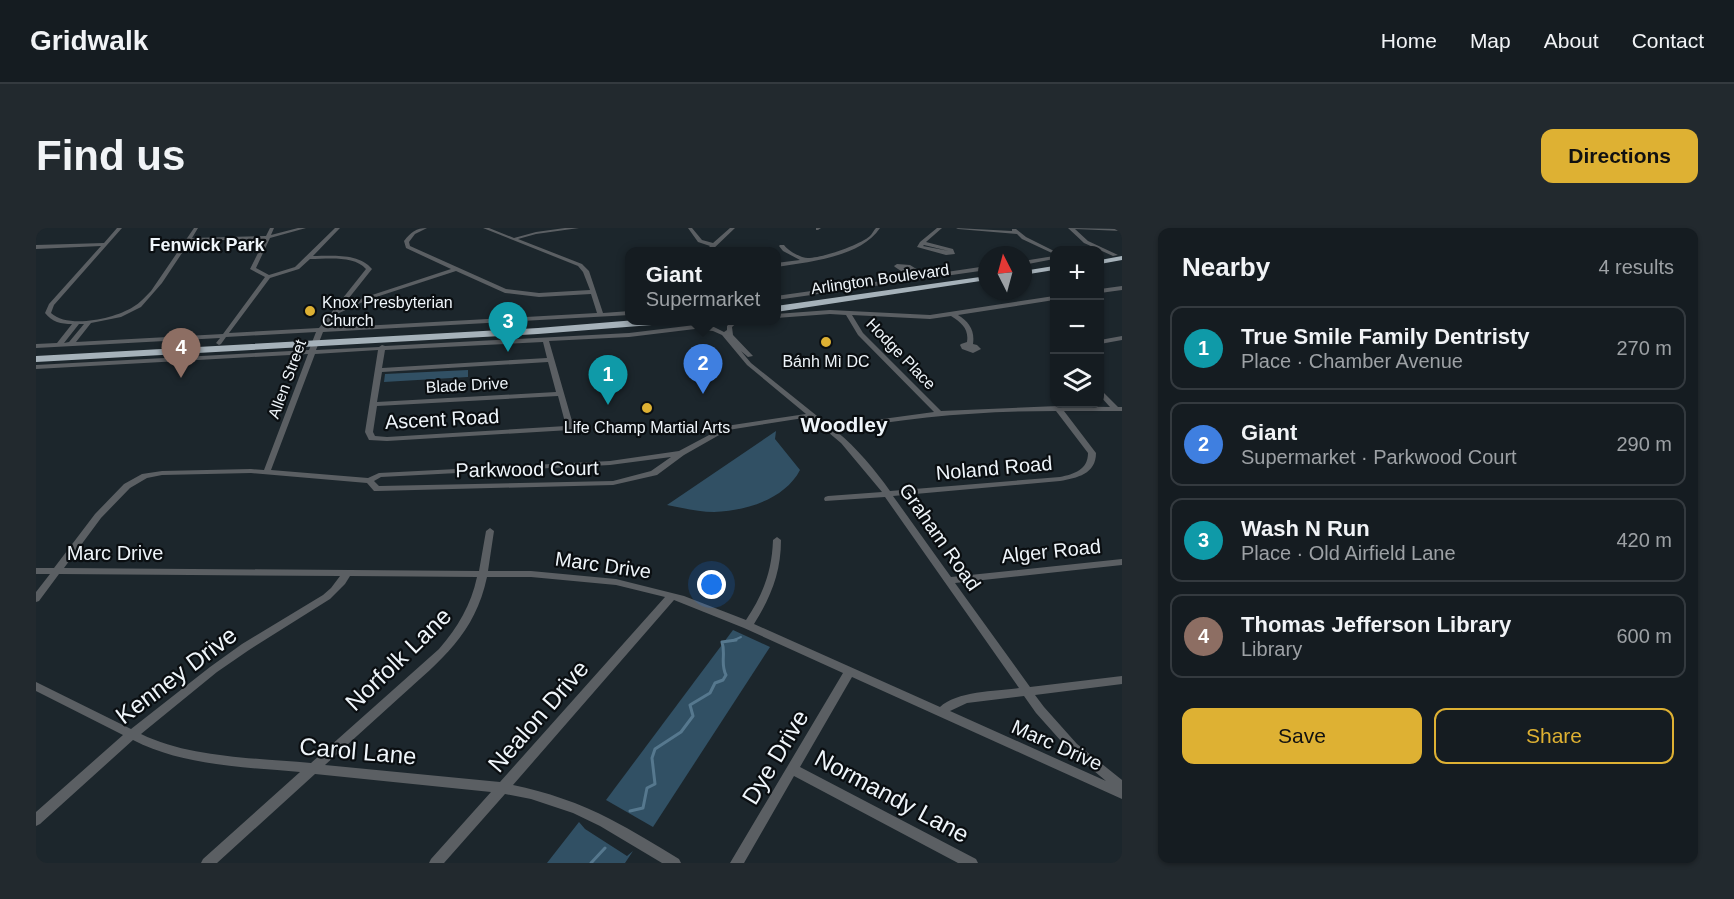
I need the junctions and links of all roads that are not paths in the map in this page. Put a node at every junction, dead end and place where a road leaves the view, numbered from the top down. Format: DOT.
graph roads {
  1 [pos="120,228"];
  2 [pos="196,228"];
  3 [pos="272,228"];
  4 [pos="304,228"];
  5 [pos="338,228"];
  6 [pos="425,228"];
  7 [pos="485,228"];
  8 [pos="577,228"];
  9 [pos="690,228"];
  10 [pos="733,228"];
  11 [pos="878,228"];
  12 [pos="940,228"];
  13 [pos="958,228"];
  14 [pos="1012,228"];
  15 [pos="1072,228"];
  16 [pos="1122,230"];
  17 [pos="1017,233"];
  18 [pos="268,237"];
  19 [pos="514,239"];
  20 [pos="187,240"];
  21 [pos="922,243"];
  22 [pos="106,244"];
  23 [pos="713,245"];
  24 [pos="782,246"];
  25 [pos="1092,246"];
  26 [pos="36,247"];
  27 [pos="1122,248"];
  28 [pos="1050,251"];
  29 [pos="1104,252"];
  30 [pos="309,257"];
  31 [pos="1050,259"];
  32 [pos="805,260"];
  33 [pos="1032,262"];
  34 [pos="781,264"];
  35 [pos="1050,265"];
  36 [pos="1032,267"];
  37 [pos="456,269"];
  38 [pos="978,269"];
  39 [pos="1050,269"];
  40 [pos="1032,272"];
  41 [pos="978,274"];
  42 [pos="268,277"];
  43 [pos="925,277"];
  44 [pos="914,278"];
  45 [pos="978,279"];
  46 [pos="1122,288"];
  47 [pos="1104,290"];
  48 [pos="594,292"];
  49 [pos="349,296"];
  50 [pos="365,299"];
  51 [pos="781,299"];
  52 [pos="1050,299"];
  53 [pos="781,301"];
  54 [pos="797,304"];
  55 [pos="781,308"];
  56 [pos="828,312"];
  57 [pos="625,313"];
  58 [pos="848,313"];
  59 [pos="333,314"];
  60 [pos="952,314"];
  61 [pos="601,315"];
  62 [pos="781,316"];
  63 [pos="625,320"];
  64 [pos="77,322"];
  65 [pos="88,322"];
  66 [pos="625,325"];
  67 [pos="720,325"];
  68 [pos="732,325"];
  69 [pos="726,333"];
  70 [pos="465,336"];
  71 [pos="438,337"];
  72 [pos="1122,338"];
  73 [pos="545,339"];
  74 [pos="221,340"];
  75 [pos="316,341"];
  76 [pos="1104,341"];
  77 [pos="71,344"];
  78 [pos="453,344"];
  79 [pos="970,344"];
  80 [pos="59,345"];
  81 [pos="36,346"];
  82 [pos="382,348"];
  83 [pos="36,353"];
  84 [pos="120,358"];
  85 [pos="36,359"];
  86 [pos="550,360"];
  87 [pos="36,367"];
  88 [pos="378,370"];
  89 [pos="561,394"];
  90 [pos="1104,396"];
  91 [pos="374,404"];
  92 [pos="1050,408"];
  93 [pos="1059,408"];
  94 [pos="1119,409"];
  95 [pos="938,412"];
  96 [pos="811,415"];
  97 [pos="831,430"];
  98 [pos="681,453"];
  99 [pos="267,471"];
  100 [pos="369,481"];
  101 [pos="888,494"];
  102 [pos="828,499"];
  103 [pos="490,531"];
  104 [pos="777,540"];
  105 [pos="1122,562"];
  106 [pos="36,571"];
  107 [pos="58,571"];
  108 [pos="347,573"];
  109 [pos="483,574"];
  110 [pos="949,580"];
  111 [pos="672,596"];
  112 [pos="36,599"];
  113 [pos="747,625"];
  114 [pos="849,672"];
  115 [pos="1122,680"];
  116 [pos="36,686"];
  117 [pos="1027,692"];
  118 [pos="941,713"];
  119 [pos="132,734"];
  120 [pos="314,768"];
  121 [pos="792,769"];
  122 [pos="503,788"];
  123 [pos="1122,788"];
  124 [pos="1122,794"];
  125 [pos="36,820"];
  126 [pos="208,863"];
  127 [pos="436,863"];
  128 [pos="674,863"];
  129 [pos="737,863"];
  130 [pos="971,863"];
  1 -- 22 [label="street"];
  2 -- 20 [label="street"];
  3 -- 18 [label="street"];
  4 -- 18 [label="street"];
  5 -- 30 [label="street"];
  6 -- 37 [label="street"];
  7 -- 19 [label="street"];
  8 -- 19 [label="street"];
  9 -- 23 [label="street"];
  10 -- 23 [label="street"];
  11 -- 32 [label="street"];
  12 -- 21 [label="street"];
  13 -- 17 [label="street"];
  14 -- 17 [label="street"];
  15 -- 16 [label="street"];
  15 -- 25 [label="street"];
  17 -- 28 [label="street"];
  18 -- 20 [label="street"];
  18 -- 42 [label="street"];
  19 -- 48 [label="street"];
  20 -- 65 [label="street"];
  21 -- 21 [label="street"];
  22 -- 26 [label="street"];
  22 -- 64 [label="street"];
  24 -- 32 [label="street"];
  27 -- 29 [label="street"];
  30 -- 42 [label="street"];
  30 -- 49 [label="street, Allen Street"];
  31 -- 33 [label="street"];
  32 -- 34 [label="street"];
  35 -- 36 [label="highway"];
  37 -- 48 [label="street"];
  37 -- 50 [label="street"];
  38 -- 43 [label="street"];
  39 -- 40 [label="highway"];
  41 -- 54 [label="highway, Arlington Boulevard"];
  42 -- 74 [label="street"];
  43 -- 44 [label="street"];
  43 -- 44 [label="street"];
  44 -- 51 [label="street"];
  45 -- 54 [label="highway, Arlington Boulevard"];
  46 -- 47 [label="street"];
  48 -- 61 [label="street"];
  49 -- 50 [label="street"];
  49 -- 59 [label="street, Allen Street"];
  50 -- 59 [label="street"];
  52 -- 60 [label="street"];
  53 -- 54 [label="highway"];
  54 -- 55 [label="highway, Arlington Boulevard"];
  54 -- 56 [label="highway"];
  56 -- 58 [label="street"];
  56 -- 62 [label="street"];
  57 -- 61 [label="street"];
  58 -- 60 [label="street"];
  58 -- 95 [label="street, Hodge Place"];
  59 -- 75 [label="street, Allen Street"];
  60 -- 79 [label="street"];
  61 -- 75 [label="street"];
  63 -- 75 [label="highway"];
  64 -- 65 [label="street"];
  64 -- 80 [label="street"];
  65 -- 77 [label="street"];
  66 -- 70 [label="highway"];
  67 -- 69 [label="street"];
  68 -- 69 [label="street"];
  69 -- 73 [label="street"];
  69 -- 96 [label="street, Graham Road"];
  70 -- 71 [label="highway"];
  70 -- 78 [label="highway"];
  71 -- 75 [label="highway"];
  71 -- 78 [label="highway"];
  72 -- 76 [label="street"];
  73 -- 78 [label="street"];
  73 -- 86 [label="street"];
  74 -- 75 [label="highway"];
  74 -- 77 [label="street"];
  74 -- 83 [label="highway"];
  75 -- 82 [label="street"];
  75 -- 84 [label="highway"];
  75 -- 99 [label="street, Allen Street"];
  77 -- 80 [label="street"];
  78 -- 82 [label="street"];
  80 -- 81 [label="street"];
  82 -- 88 [label="street, Ascent Road"];
  84 -- 85 [label="highway"];
  84 -- 87 [label="street"];
  86 -- 88 [label="street"];
  86 -- 89 [label="street"];
  88 -- 91 [label="street, Ascent Road"];
  89 -- 91 [label="street, Blade Drive"];
  89 -- 91 [label="street, Ascent Road"];
  90 -- 94 [label="street"];
  92 -- 95 [label="street"];
  93 -- 94 [label="street"];
  93 -- 101 [label="street, Noland Road"];
  95 -- 97 [label="street"];
  96 -- 97 [label="street, Graham Road"];
  96 -- 98 [label="street, Parkwood Court"];
  97 -- 101 [label="street, Graham Road"];
  98 -- 100 [label="street, Parkwood Court"];
  98 -- 100 [label="street, Parkwood Court"];
  99 -- 100 [label="street, Parkwood Court"];
  99 -- 107 [label="street, Parkwood Court"];
  101 -- 102 [label="street, Noland Road"];
  101 -- 110 [label="street, Graham Road"];
  103 -- 109 [label="street, Norfolk Lane"];
  104 -- 113 [label="street"];
  105 -- 110 [label="street, Alger Road"];
  106 -- 107 [label="street, Marc Drive"];
  107 -- 108 [label="street, Marc Drive"];
  107 -- 112 [label="street"];
  108 -- 109 [label="street, Marc Drive"];
  108 -- 119 [label="street, Kenney Drive"];
  109 -- 111 [label="street, Marc Drive"];
  109 -- 120 [label="street, Norfolk Lane"];
  110 -- 117 [label="street, Graham Road"];
  111 -- 113 [label="street, Marc Drive"];
  111 -- 122 [label="street, Nealon Drive"];
  113 -- 114 [label="street, Marc Drive"];
  114 -- 118 [label="street, Marc Drive"];
  114 -- 121 [label="street, Dye Drive"];
  115 -- 117 [label="street"];
  116 -- 119 [label="street, Carol Lane"];
  117 -- 118 [label="street"];
  117 -- 123 [label="street, Graham Road"];
  118 -- 124 [label="street, Marc Drive"];
  119 -- 120 [label="street, Carol Lane"];
  119 -- 125 [label="street, Kenney Drive"];
  120 -- 122 [label="street, Carol Lane"];
  120 -- 126 [label="street, Norfolk Lane"];
  121 -- 129 [label="street, Dye Drive"];
  121 -- 130 [label="street, Normandy Lane"];
  122 -- 127 [label="street, Nealon Drive"];
  122 -- 128 [label="street, Carol Lane"];
}
